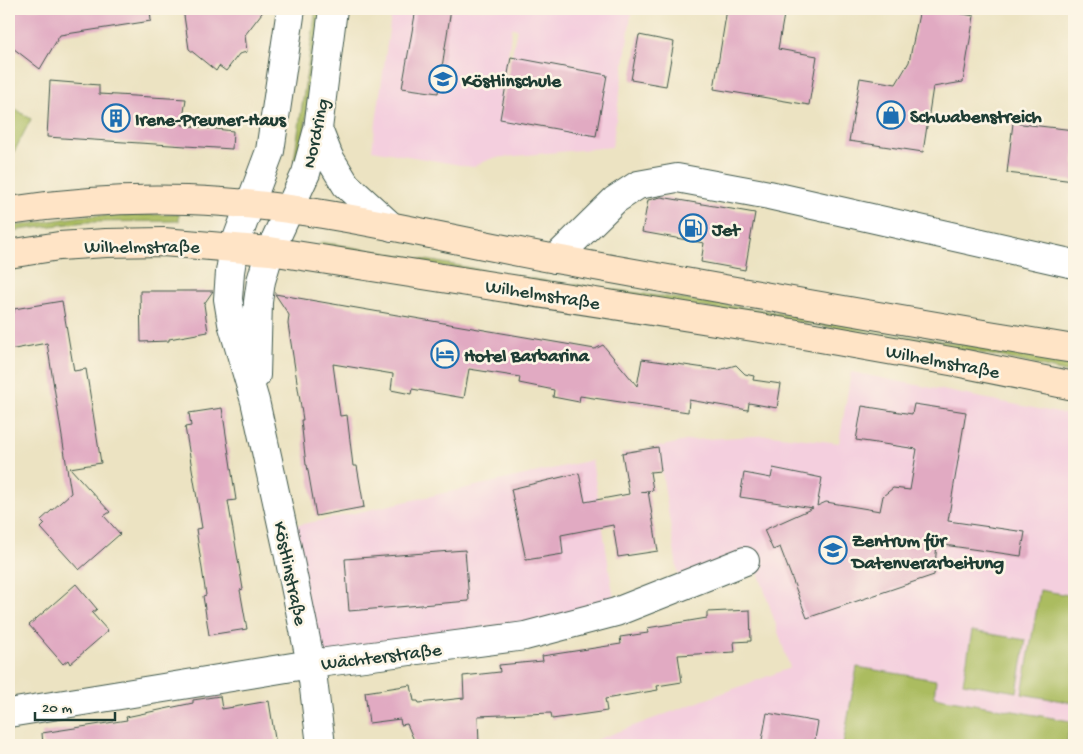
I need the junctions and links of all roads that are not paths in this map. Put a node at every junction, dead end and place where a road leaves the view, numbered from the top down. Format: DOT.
graph roads {
  1 [pos="291,9"];
  2 [pos="333,9"];
  3 [pos="318,129"];
  4 [pos="249,205"];
  5 [pos="9,210"];
  6 [pos="289,210"];
  7 [pos="392,226"];
  8 [pos="234,247"];
  9 [pos="270,251"];
  10 [pos="9,254"];
  11 [pos="555,259"];
  12 [pos="1074,264"];
  13 [pos="1074,349"];
  14 [pos="1074,386"];
  15 [pos="255,401"];
  16 [pos="745,561"];
  17 [pos="311,664"];
  18 [pos="9,714"];
  19 [pos="321,745"];
  1 -- 4 [label="street, Nordring"];
  2 -- 3 [label="street, Nordring"];
  3 -- 6 [label="street, Nordring"];
  3 -- 7 [label="street"];
  4 -- 5 [label="main road, Wilhelmstraße"];
  4 -- 6 [label="main road, Wilhelmstraße"];
  4 -- 8 [label="street, Nordring"];
  6 -- 7 [label="main road, Wilhelmstraße"];
  6 -- 9 [label="street, Nordring"];
  7 -- 11 [label="main road, Wilhelmstraße"];
  8 -- 9 [label="main road, Wilhelmstraße"];
  8 -- 10 [label="main road, Wilhelmstraße"];
  8 -- 15 [label="street, Köstlinstraße"];
  9 -- 14 [label="main road, Wilhelmstraße"];
  9 -- 15 [label="street, Köstlinstraße"];
  11 -- 12 [label="street, Wilhelmstraße"];
  11 -- 13 [label="main road, Wilhelmstraße"];
  15 -- 17 [label="street, Köstlinstraße"];
  16 -- 17 [label="street, Wächterstraße"];
  17 -- 18 [label="street, Wächterstraße"];
  17 -- 19 [label="street, Köstlinstraße"];
}
